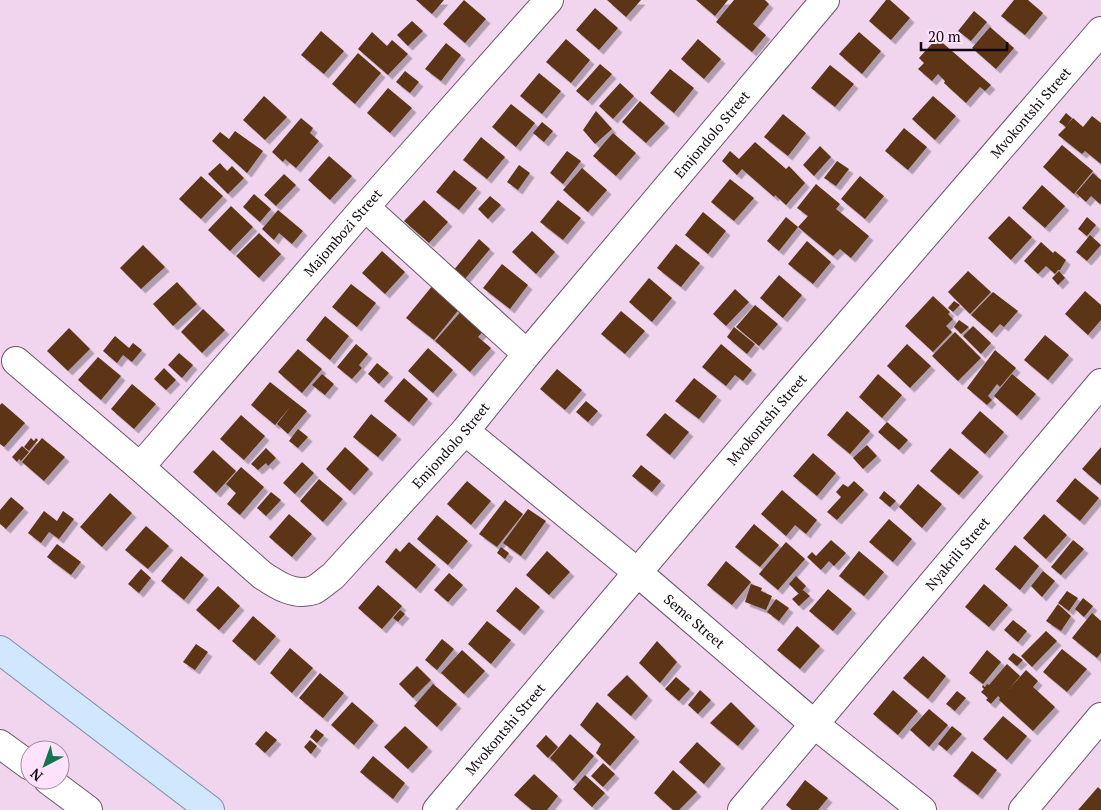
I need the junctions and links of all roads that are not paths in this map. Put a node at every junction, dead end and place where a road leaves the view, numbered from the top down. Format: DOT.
graph roads {
  1 [pos="549,0"];
  2 [pos="825,0"];
  3 [pos="1101,31"];
  4 [pos="365,207"];
  5 [pos="527,354"];
  6 [pos="16,362"];
  7 [pos="1101,383"];
  8 [pos="465,431"];
  9 [pos="140,467"];
  10 [pos="637,572"];
  11 [pos="0,650"];
  12 [pos="1101,717"];
  13 [pos="814,724"];
  14 [pos="0,744"];
  15 [pos="20,759"];
  16 [pos="61,790"];
  17 [pos="88,810"];
  18 [pos="210,810"];
  19 [pos="437,810"];
  20 [pos="742,810"];
  21 [pos="922,810"];
  22 [pos="1023,810"];
  1 -- 4 [label="street, Majombozi Street"];
  2 -- 5 [label="street, Emjondolo Street"];
  3 -- 10 [label="street, Mvokontshi Street"];
  4 -- 5 [label="street"];
  4 -- 9 [label="street, Majombozi Street"];
  5 -- 8 [label="street, Emjondolo Street"];
  6 -- 9 [label="street, Emjondolo Street"];
  7 -- 13 [label="street, Nyakrili Street"];
  8 -- 9 [label="street, Emjondolo Street"];
  8 -- 10 [label="street, Seme Street"];
  10 -- 13 [label="street, Seme Street"];
  10 -- 19 [label="street, Mvokontshi Street"];
  11 -- 18 [label="main road"];
  12 -- 22 [label="street"];
  13 -- 20 [label="street, Nyakrili Street"];
  13 -- 21 [label="street, Seme Street"];
  14 -- 15 [label="street"];
  16 -- 17 [label="street"];
}
